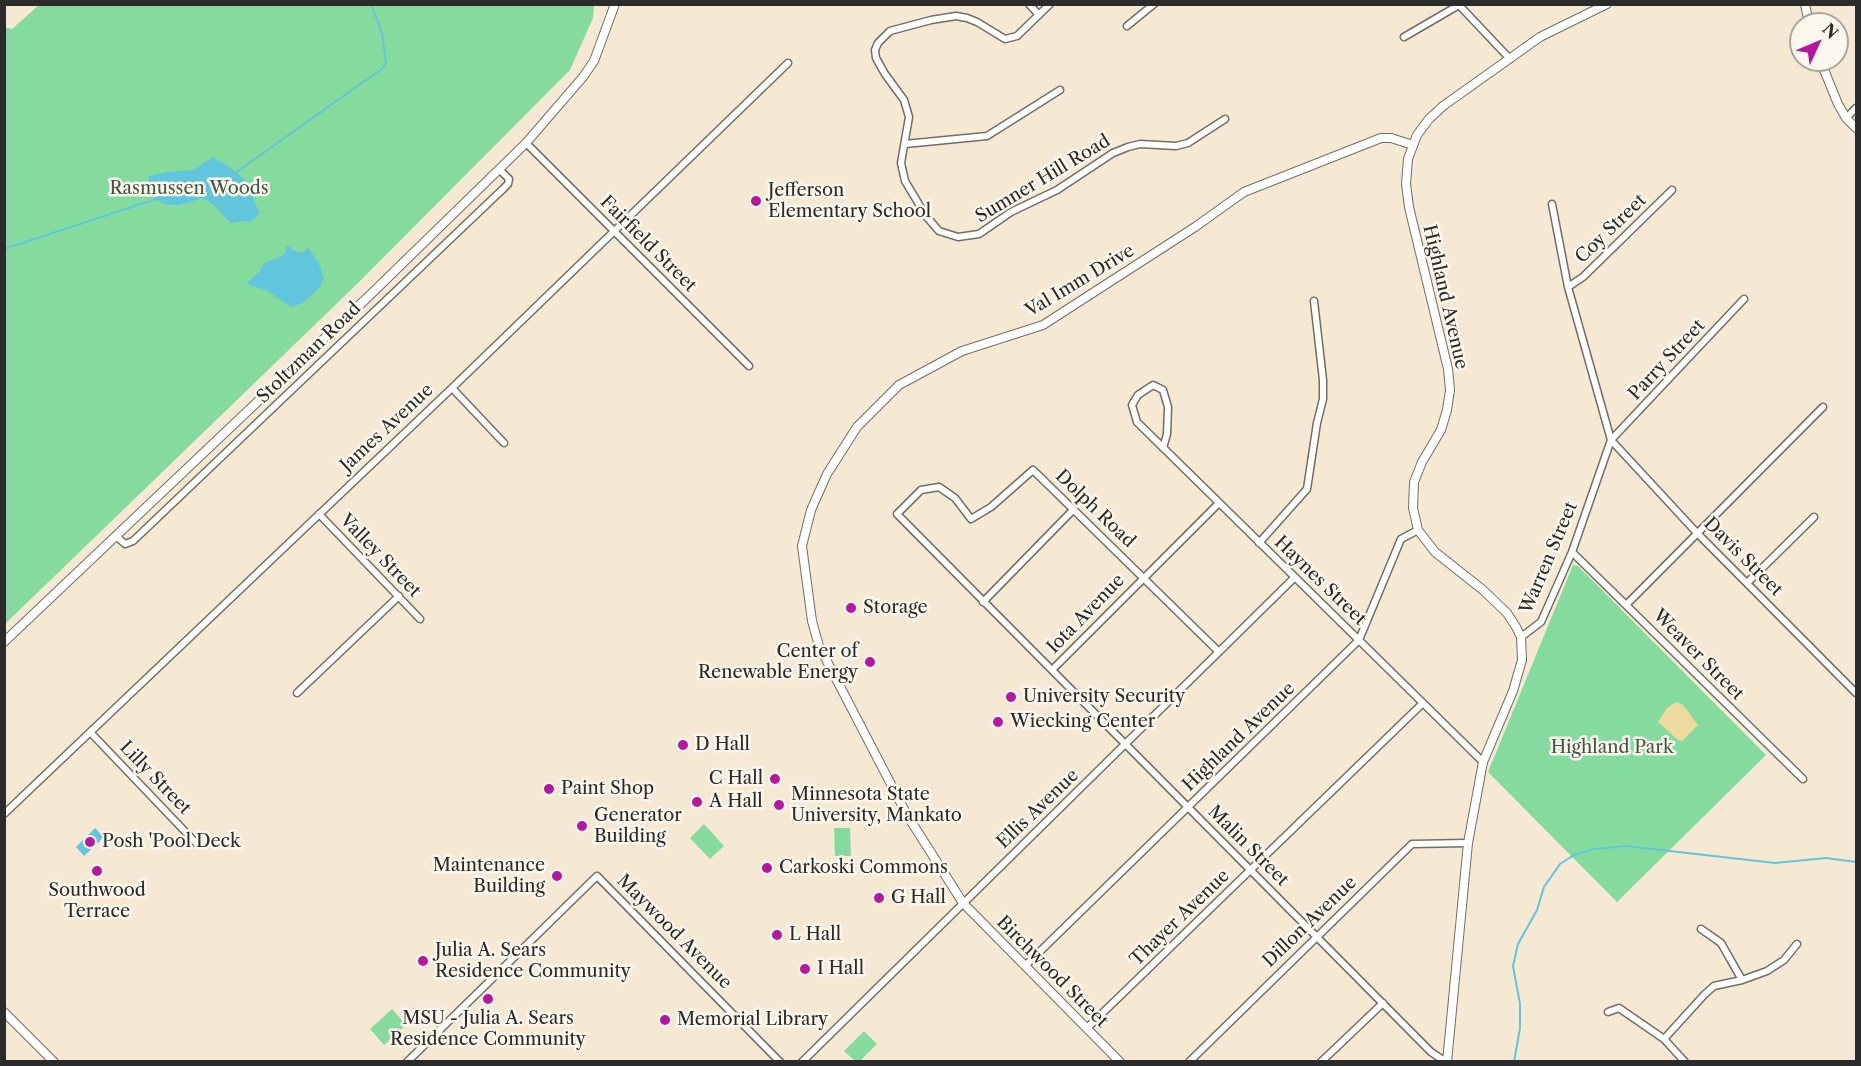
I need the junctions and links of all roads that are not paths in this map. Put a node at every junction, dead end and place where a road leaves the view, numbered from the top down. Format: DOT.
graph roads {
  1 [pos="615,4"];
  2 [pos="1029,4"];
  3 [pos="1050,4"];
  4 [pos="1154,4"];
  5 [pos="1458,5"];
  6 [pos="1603,6"];
  7 [pos="1039,15"];
  8 [pos="1127,26"];
  9 [pos="1404,37"];
  10 [pos="1510,59"];
  11 [pos="788,63"];
  12 [pos="1825,72"];
  13 [pos="1060,90"];
  14 [pos="1857,108"];
  15 [pos="1846,118"];
  16 [pos="1225,119"];
  17 [pos="1857,128"];
  18 [pos="526,143"];
  19 [pos="905,144"];
  20 [pos="1413,145"];
  21 [pos="500,170"];
  22 [pos="1672,190"];
  23 [pos="1552,204"];
  24 [pos="615,231"];
  25 [pos="1568,287"];
  26 [pos="1744,299"];
  27 [pos="1314,301"];
  28 [pos="749,366"];
  29 [pos="452,388"];
  30 [pos="1823,407"];
  31 [pos="1611,440"];
  32 [pos="504,443"];
  33 [pos="1163,448"];
  34 [pos="915,496"];
  35 [pos="1219,503"];
  36 [pos="1073,510"];
  37 [pos="319,514"];
  38 [pos="1814,517"];
  39 [pos="1418,530"];
  40 [pos="1697,533"];
  41 [pos="116,536"];
  42 [pos="1259,543"];
  43 [pos="1572,552"];
  44 [pos="1143,577"];
  45 [pos="1295,577"];
  46 [pos="1747,583"];
  47 [pos="399,596"];
  48 [pos="983,602"];
  49 [pos="1626,605"];
  50 [pos="420,619"];
  51 [pos="1521,637"];
  52 [pos="1359,640"];
  53 [pos="4,642"];
  54 [pos="1219,652"];
  55 [pos="1052,670"];
  56 [pos="297,693"];
  57 [pos="1857,693"];
  58 [pos="1423,703"];
  59 [pos="90,732"];
  60 [pos="1125,744"];
  61 [pos="1483,762"];
  62 [pos="1803,779"];
  63 [pos="1188,808"];
  64 [pos="4,814"];
  65 [pos="1468,843"];
  66 [pos="197,844"];
  67 [pos="1251,870"];
  68 [pos="963,903"];
  69 [pos="1701,929"];
  70 [pos="1317,937"];
  71 [pos="1797,944"];
  72 [pos="1025,966"];
  73 [pos="1742,980"];
  74 [pos="1383,1003"];
  75 [pos="4,1012"];
  76 [pos="1608,1012"];
  77 [pos="1087,1028"];
  78 [pos="1664,1040"];
  79 [pos="54,1062"];
  80 [pos="407,1062"];
  81 [pos="780,1062"];
  82 [pos="802,1062"];
  83 [pos="1120,1062"];
  84 [pos="1189,1062"];
  85 [pos="1321,1062"];
  86 [pos="1447,1062"];
  87 [pos="1685,1062"];
  1 -- 18 [label="street, Stoltzman Road"];
  2 -- 7 [label="street"];
  3 -- 7 [label="street"];
  4 -- 8 [label="street"];
  5 -- 9 [label="street"];
  5 -- 10 [label="street"];
  6 -- 10 [label="street, Highland Avenue"];
  7 -- 19 [label="street, Sumner Hill Road"];
  10 -- 20 [label="street, Highland Avenue"];
  11 -- 24 [label="street, James Avenue"];
  12 -- 15 [label="street"];
  13 -- 19 [label="street"];
  14 -- 15 [label="street"];
  15 -- 17 [label="street"];
  16 -- 19 [label="street, Sumner Hill Road"];
  18 -- 21 [label="street, Stoltzman Road"];
  18 -- 24 [label="street, Fairfield Street"];
  20 -- 39 [label="street, Highland Avenue"];
  20 -- 68 [label="street, Val Imm Drive"];
  21 -- 41 [label="street, Stoltzman Road"];
  21 -- 41 [label="street, Stoltzman Road"];
  22 -- 25 [label="street, Coy Street"];
  23 -- 25 [label="street"];
  24 -- 28 [label="street, Fairfield Street"];
  24 -- 29 [label="street, James Avenue"];
  25 -- 31 [label="street"];
  26 -- 31 [label="street, Parry Street"];
  27 -- 42 [label="street"];
  29 -- 32 [label="street"];
  29 -- 37 [label="street, James Avenue"];
  30 -- 40 [label="street"];
  31 -- 40 [label="street, Davis Street"];
  31 -- 43 [label="street, Warren Street"];
  33 -- 33 [label="street, Haynes Street"];
  33 -- 35 [label="street, Haynes Street"];
  34 -- 36 [label="street, Dolph Road"];
  34 -- 48 [label="street, Malin Street"];
  35 -- 42 [label="street, Haynes Street"];
  35 -- 44 [label="street, Iota Avenue"];
  36 -- 44 [label="street, Dolph Road"];
  36 -- 48 [label="street"];
  37 -- 47 [label="street, Valley Street"];
  37 -- 59 [label="street, James Avenue"];
  38 -- 46 [label="street"];
  39 -- 51 [label="street"];
  39 -- 52 [label="street, Highland Avenue"];
  40 -- 46 [label="street, Davis Street"];
  40 -- 49 [label="street"];
  41 -- 53 [label="street, Stoltzman Road"];
  42 -- 45 [label="street, Haynes Street"];
  43 -- 49 [label="street, Weaver Street"];
  43 -- 51 [label="street, Warren Street"];
  44 -- 54 [label="street, Dolph Road"];
  44 -- 55 [label="street, Iota Avenue"];
  45 -- 52 [label="street, Haynes Street"];
  45 -- 54 [label="street, Ellis Avenue"];
  46 -- 57 [label="street, Davis Street"];
  47 -- 50 [label="street, Valley Street"];
  47 -- 56 [label="street"];
  48 -- 55 [label="street, Malin Street"];
  49 -- 62 [label="street, Weaver Street"];
  51 -- 61 [label="street, Warren Street"];
  52 -- 58 [label="street, Haynes Street"];
  52 -- 63 [label="street, Highland Avenue"];
  54 -- 60 [label="street, Ellis Avenue"];
  55 -- 60 [label="street, Malin Street"];
  58 -- 61 [label="street, Haynes Street"];
  58 -- 67 [label="street, Thayer Avenue"];
  59 -- 64 [label="street, James Avenue"];
  59 -- 66 [label="street, Lilly Street"];
  60 -- 63 [label="street, Malin Street"];
  60 -- 68 [label="street, Ellis Avenue"];
  61 -- 65 [label="street, Warren Street"];
  63 -- 67 [label="street, Malin Street"];
  63 -- 72 [label="street, Highland Avenue"];
  65 -- 70 [label="street, Dillon Avenue"];
  65 -- 86 [label="street, Warren Street"];
  67 -- 70 [label="street, Malin Street"];
  67 -- 77 [label="street, Thayer Avenue"];
  68 -- 72 [label="street, Birchwood Street"];
  68 -- 82 [label="street, Ellis Avenue"];
  69 -- 73 [label="street"];
  70 -- 74 [label="street, Malin Street"];
  70 -- 84 [label="street, Dillon Avenue"];
  71 -- 73 [label="street"];
  72 -- 77 [label="street, Birchwood Street"];
  73 -- 78 [label="street"];
  74 -- 85 [label="street"];
  74 -- 86 [label="street, Malin Street"];
  75 -- 79 [label="street"];
  76 -- 78 [label="street"];
  77 -- 83 [label="street, Birchwood Street"];
  78 -- 87 [label="street"];
  80 -- 81 [label="street, Maywood Avenue"];
}
